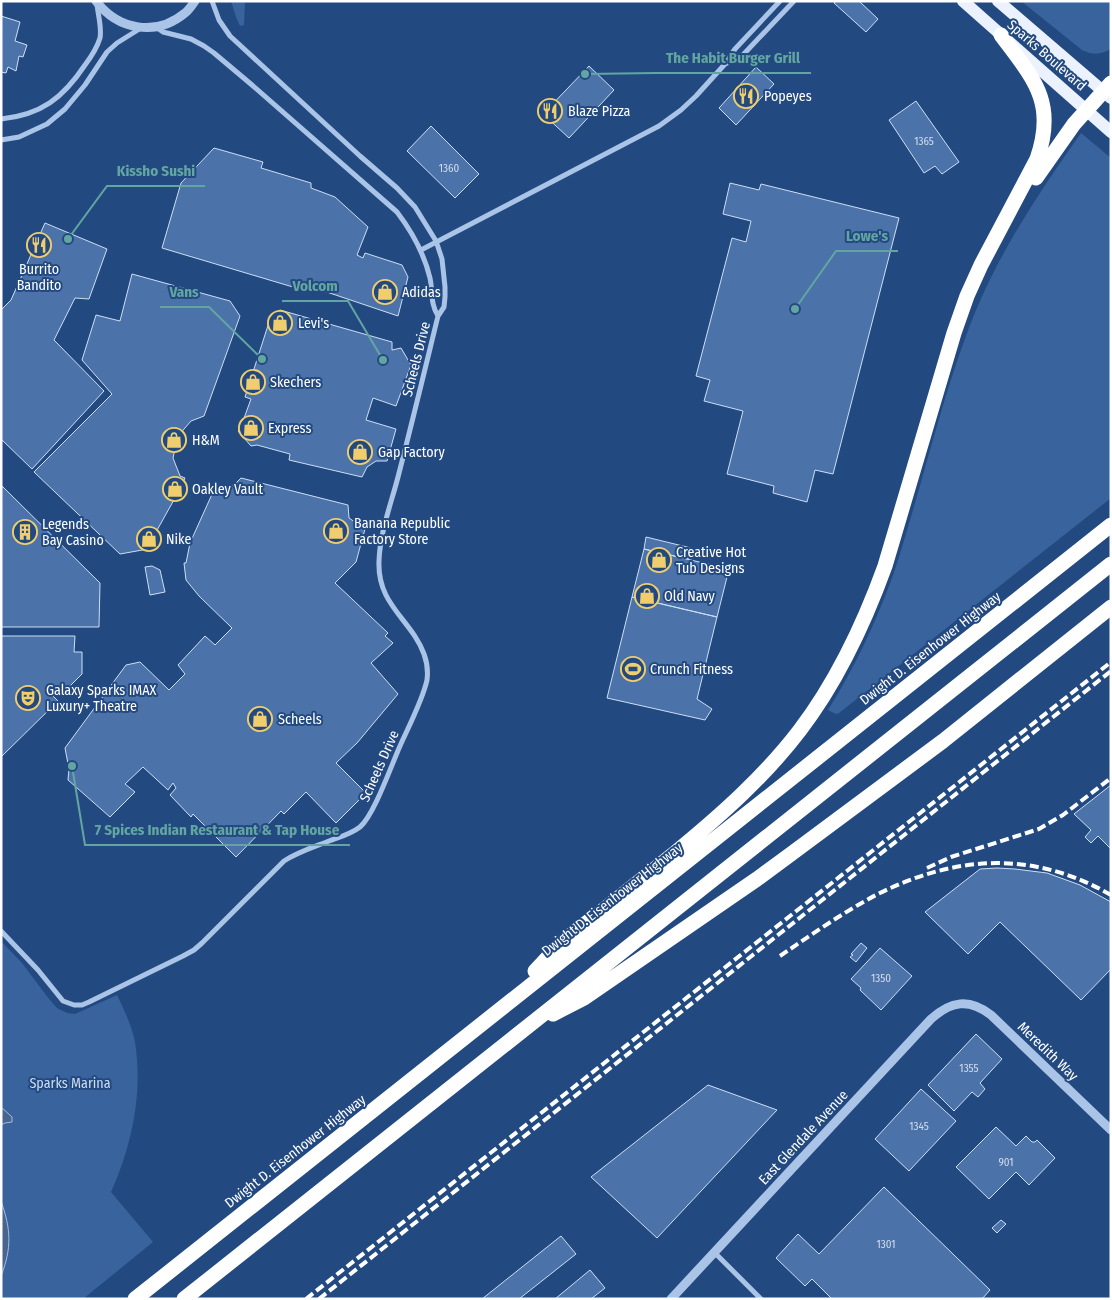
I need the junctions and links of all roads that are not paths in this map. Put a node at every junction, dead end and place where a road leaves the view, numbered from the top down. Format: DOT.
graph roads {
  1 [pos="195,1"];
  2 [pos="212,1"];
  3 [pos="780,1"];
  4 [pos="794,1"];
  5 [pos="963,1"];
  6 [pos="998,1"];
  7 [pos="96,2"];
  8 [pos="156,27"];
  9 [pos="141,28"];
  10 [pos="1001,35"];
  11 [pos="725,64"];
  12 [pos="1108,91"];
  13 [pos="1086,110"];
  14 [pos="1,119"];
  15 [pos="1111,132"];
  16 [pos="1,140"];
  17 [pos="996,237"];
  18 [pos="436,242"];
  19 [pos="421,250"];
  20 [pos="438,316"];
  21 [pos="1111,525"];
  22 [pos="1111,564"];
  23 [pos="1111,608"];
  24 [pos="1,931"];
  25 [pos="960,1004"];
  26 [pos="502,1008"];
  27 [pos="524,1028"];
  28 [pos="1111,1130"];
  29 [pos="714,1252"];
  30 [pos="135,1299"];
  31 [pos="184,1299"];
  32 [pos="672,1299"];
  33 [pos="761,1299"];
  1 -- 8 [label="street"];
  2 -- 18 [label="street, Scheels Drive"];
  3 -- 11 [label="street"];
  4 -- 11 [label="street"];
  5 -- 10 [label="main road, Sparks Boulevard"];
  6 -- 12 [label="main road, Sparks Boulevard"];
  7 -- 9 [label="street"];
  7 -- 14 [label="street"];
  8 -- 9 [label="street"];
  8 -- 19 [label="street, Scheels Drive"];
  9 -- 16 [label="street"];
  10 -- 13 [label="main road, Sparks Boulevard"];
  10 -- 17 [label="highway"];
  11 -- 18 [label="street"];
  12 -- 13 [label="highway"];
  13 -- 15 [label="main road, Sparks Boulevard"];
  13 -- 17 [label="highway"];
  17 -- 26 [label="highway"];
  18 -- 19 [label="street"];
  18 -- 20 [label="street, Scheels Drive"];
  19 -- 20 [label="street, Scheels Drive"];
  20 -- 24 [label="street, Scheels Drive"];
  21 -- 26 [label="highway, Dwight D. Eisenhower Highway"];
  22 -- 27 [label="highway"];
  23 -- 27 [label="highway"];
  25 -- 28 [label="street, Meredith Way"];
  25 -- 29 [label="street, East Glendale Avenue"];
  26 -- 30 [label="highway, Dwight D. Eisenhower Highway"];
  27 -- 31 [label="highway"];
  29 -- 32 [label="street, East Glendale Avenue"];
  29 -- 33 [label="street"];
}
